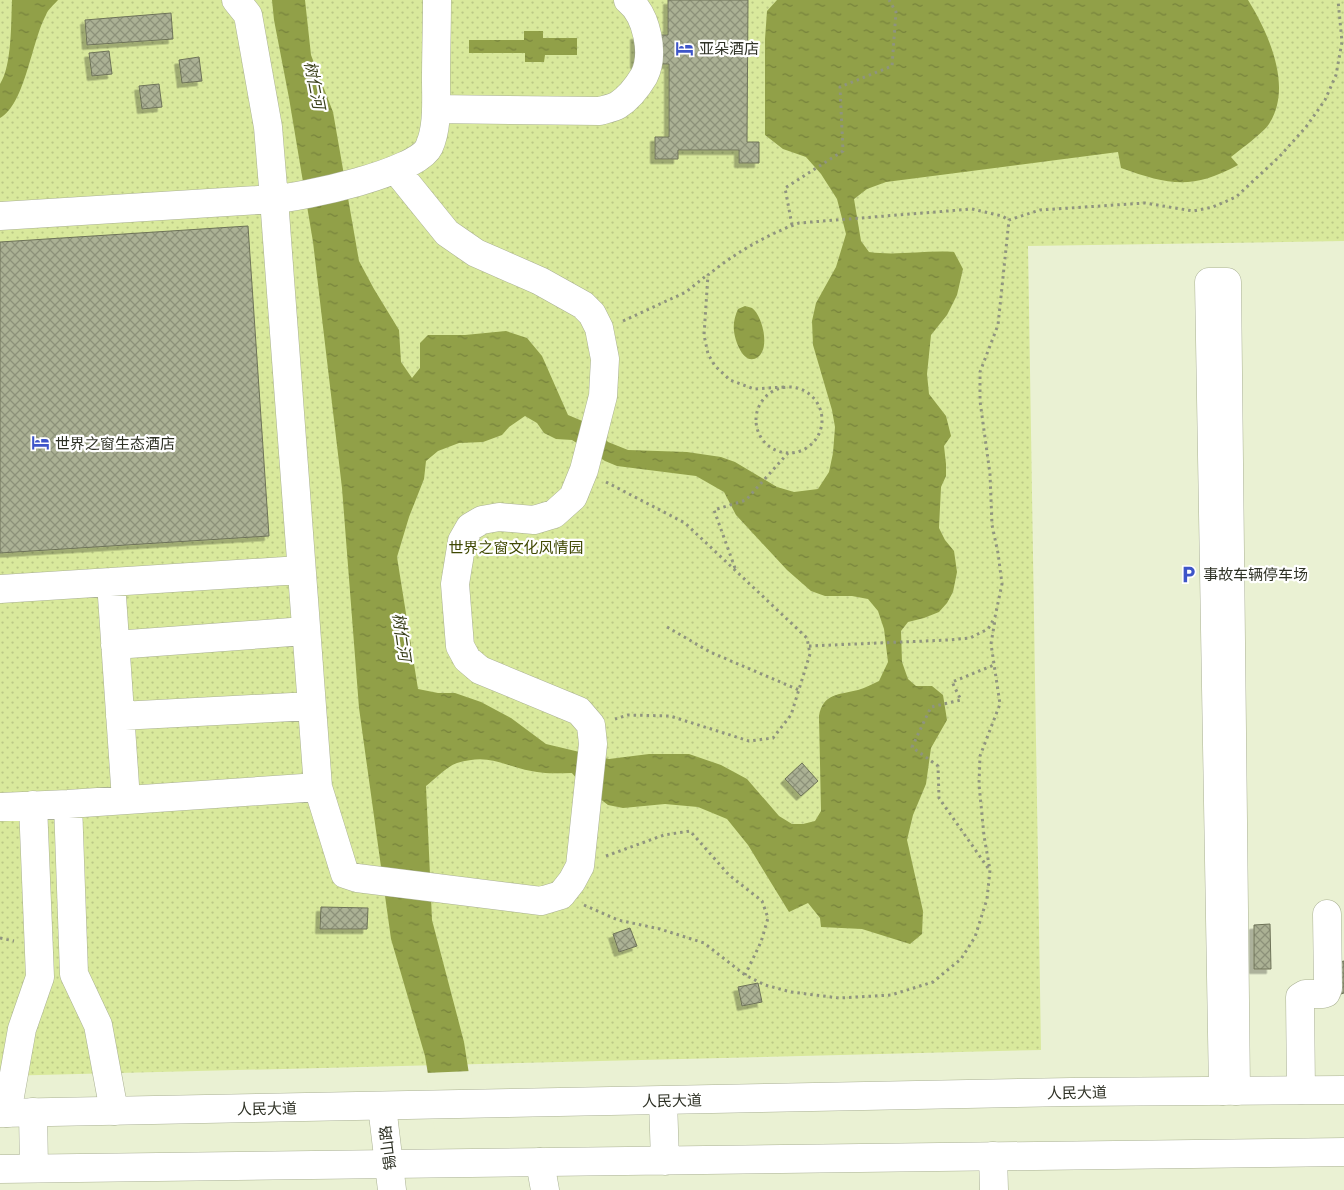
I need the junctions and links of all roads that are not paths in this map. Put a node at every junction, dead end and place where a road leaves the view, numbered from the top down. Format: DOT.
graph roads {
  1 [pos="236,0"];
  2 [pos="437,0"];
  3 [pos="628,0"];
  4 [pos="436,109"];
  5 [pos="387,173"];
  6 [pos="284,199"];
  7 [pos="0,216"];
  8 [pos="300,570"];
  9 [pos="111,582"];
  10 [pos="0,589"];
  11 [pos="305,632"];
  12 [pos="116,645"];
  13 [pos="311,706"];
  14 [pos="120,716"];
  15 [pos="318,787"];
  16 [pos="126,800"];
  17 [pos="68,804"];
  18 [pos="33,805"];
  19 [pos="0,807"];
  20 [pos="1327,914"];
  21 [pos="1301,1090"];
  22 [pos="1344,1090"];
  23 [pos="1229,1091"];
  24 [pos="663,1100"];
  25 [pos="382,1106"];
  26 [pos="114,1111"];
  27 [pos="13,1113"];
  28 [pos="1344,1152"];
  29 [pos="993,1156"];
  30 [pos="665,1160"];
  31 [pos="540,1162"];
  32 [pos="34,1168"];
  33 [pos="0,1169"];
  34 [pos="398,1177"];
  35 [pos="545,1190"];
  36 [pos="994,1190"];
  1 -- 6 [label="main road"];
  2 -- 4 [label="main road"];
  3 -- 4 [label="main road"];
  4 -- 5 [label="main road"];
  5 -- 6 [label="main road"];
  5 -- 15 [label="main road"];
  6 -- 7 [label="main road"];
  6 -- 8 [label="main road"];
  8 -- 9 [label="main road"];
  8 -- 11 [label="main road"];
  9 -- 10 [label="main road"];
  9 -- 12 [label="main road"];
  11 -- 12 [label="main road"];
  11 -- 13 [label="main road"];
  12 -- 14 [label="main road"];
  13 -- 14 [label="main road"];
  13 -- 15 [label="main road"];
  14 -- 16 [label="main road"];
  15 -- 16 [label="main road"];
  16 -- 17 [label="main road"];
  17 -- 18 [label="main road"];
  17 -- 26 [label="main road"];
  18 -- 19 [label="main road"];
  18 -- 27 [label="main road"];
  20 -- 21 [label="main road"];
  21 -- 22 [label="main road, 人民大道"];
  21 -- 23 [label="main road, 人民大道"];
  23 -- 23 [label="main road"];
  23 -- 24 [label="main road, 人民大道"];
  24 -- 25 [label="main road, 人民大道"];
  24 -- 30 [label="main road"];
  25 -- 26 [label="main road, 人民大道"];
  25 -- 34 [label="main road, 锡山路"];
  26 -- 27 [label="main road, 人民大道"];
  27 -- 32 [label="main road"];
  28 -- 29 [label="main road"];
  29 -- 30 [label="main road"];
  29 -- 36 [label="main road"];
  30 -- 31 [label="main road"];
  31 -- 34 [label="main road"];
  31 -- 35 [label="main road"];
  32 -- 33 [label="main road"];
  32 -- 34 [label="main road"];
}
